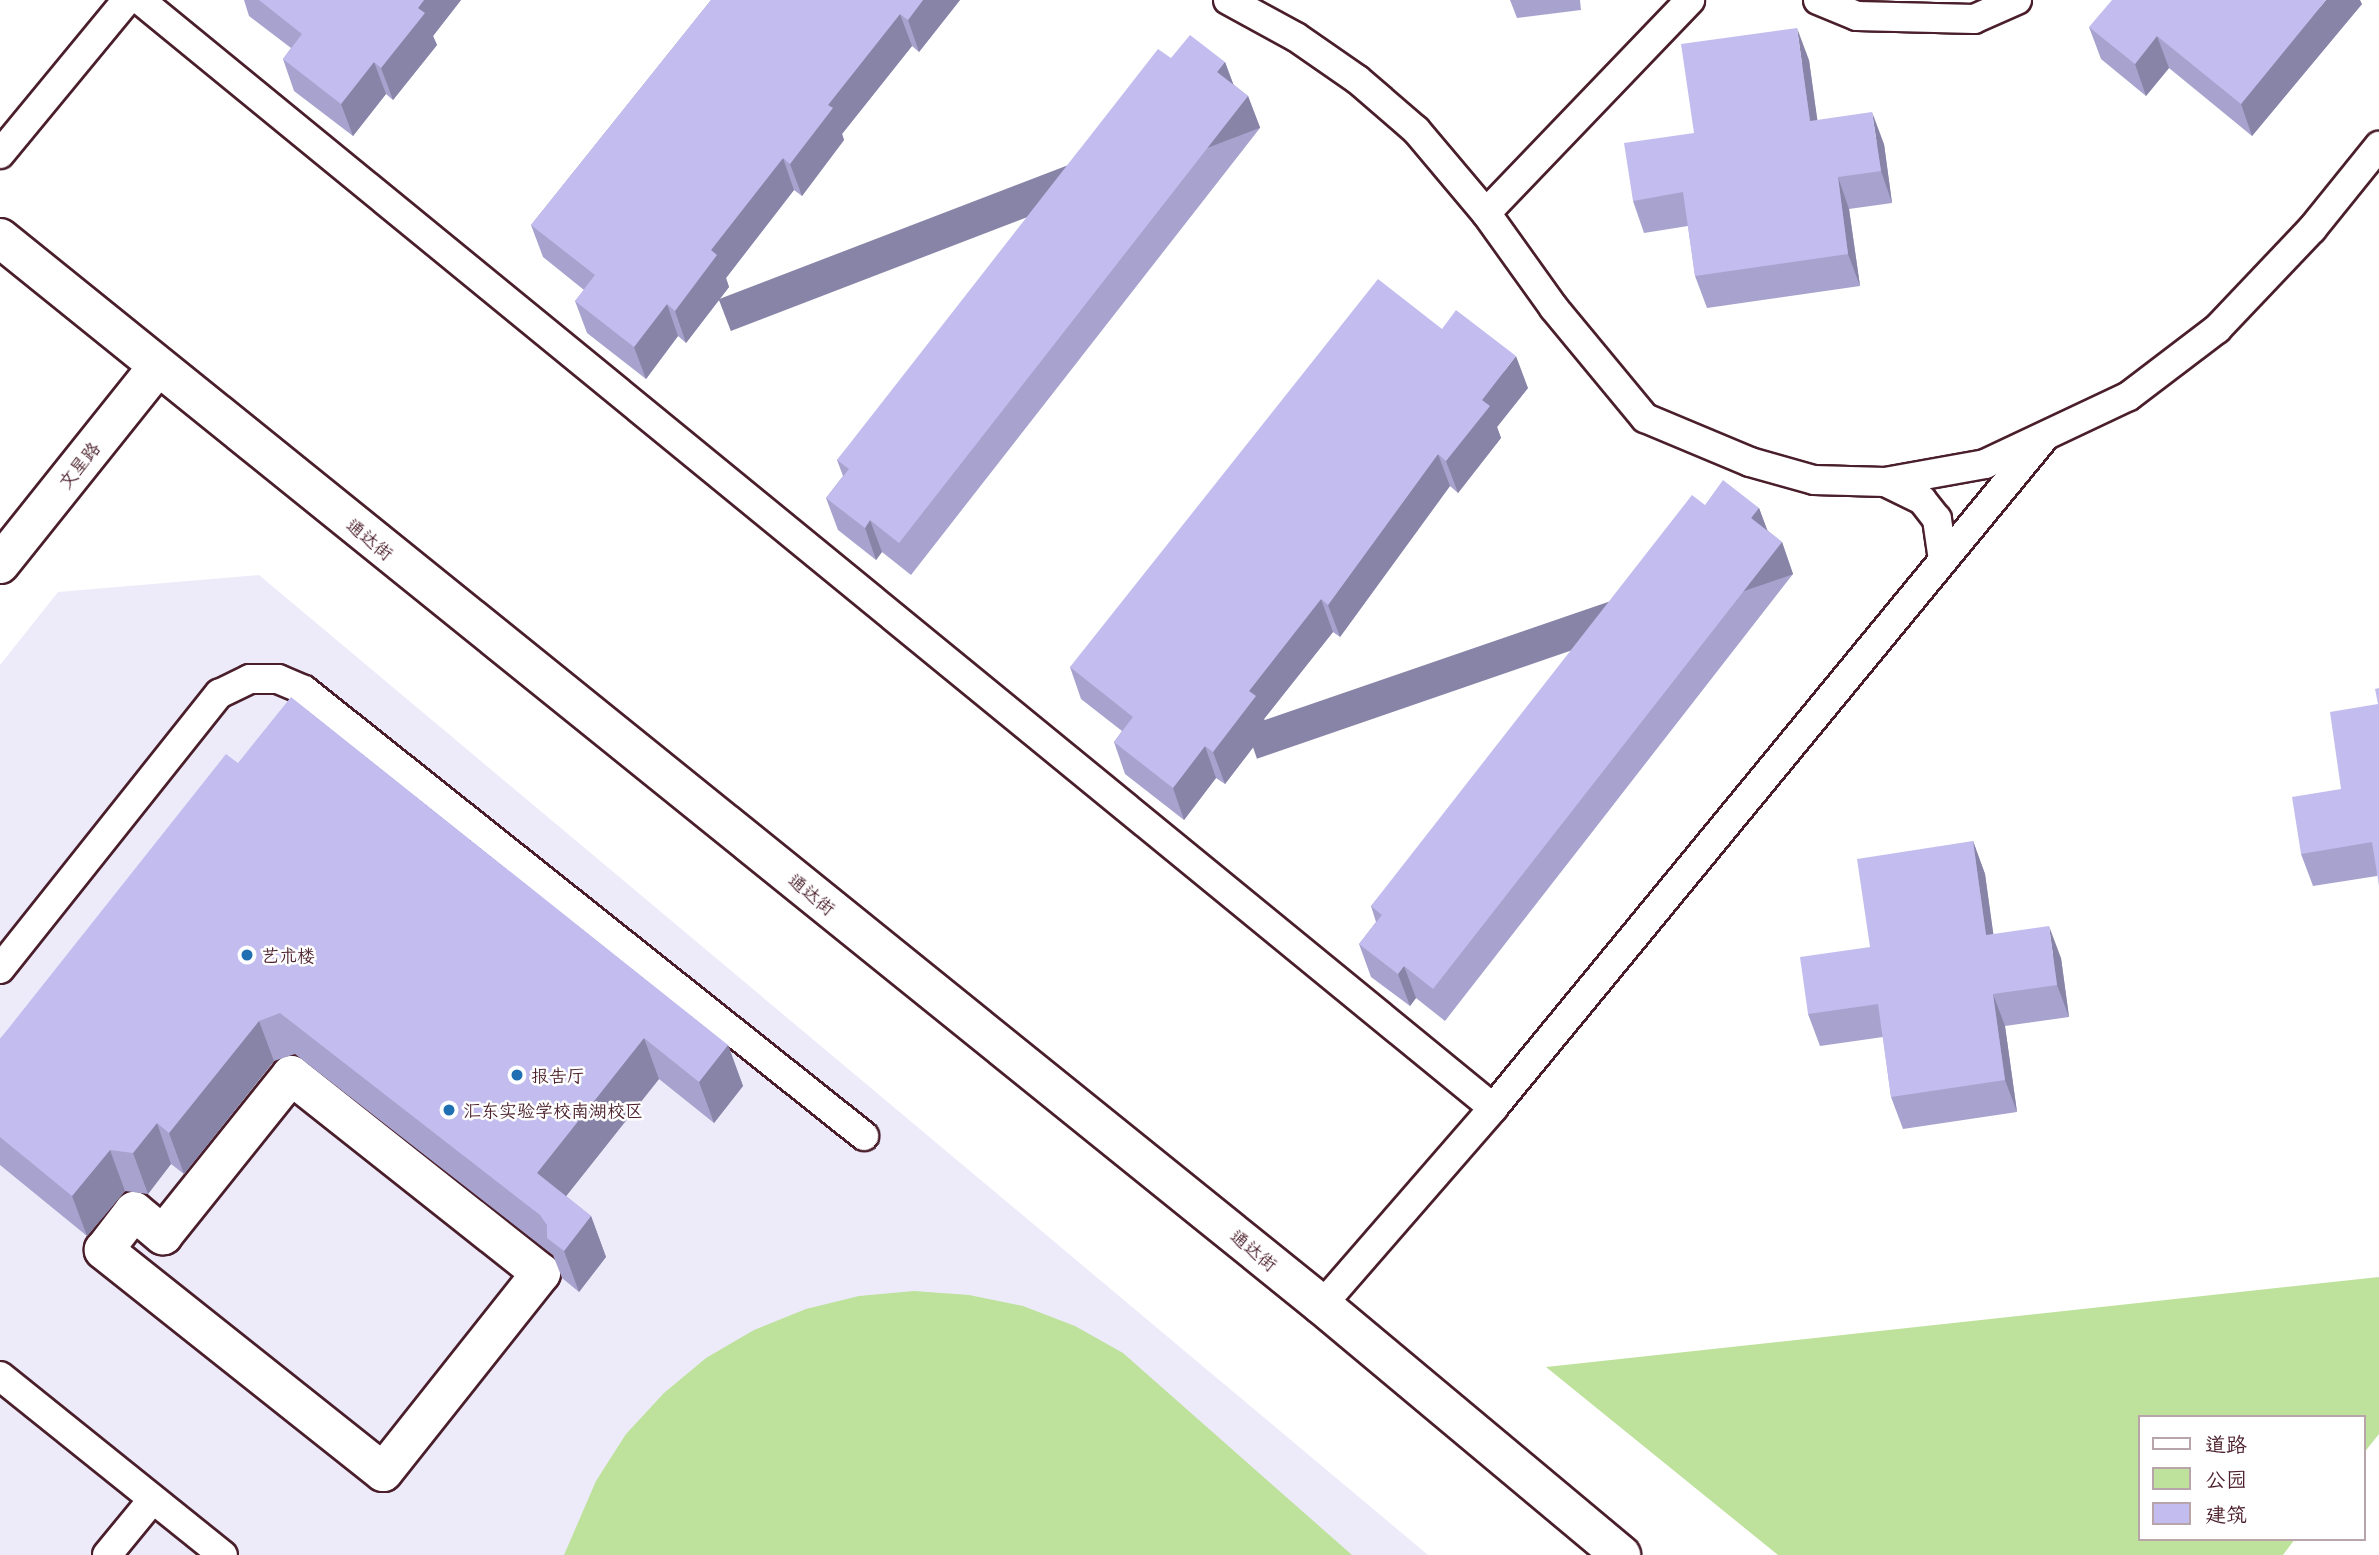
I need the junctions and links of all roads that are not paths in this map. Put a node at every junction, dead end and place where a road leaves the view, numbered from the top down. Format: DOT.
graph roads {
  1 [pos="127,0"];
  2 [pos="140,0"];
  3 [pos="1228,0"];
  4 [pos="1690,0"];
  5 [pos="1818,0"];
  6 [pos="2017,0"];
  7 [pos="2379,146"];
  8 [pos="0,154"];
  9 [pos="1486,213"];
  10 [pos="0,238"];
  11 [pos="157,367"];
  12 [pos="2048,435"];
  13 [pos="1885,482"];
  14 [pos="1943,560"];
  15 [pos="0,564"];
  16 [pos="0,969"];
  17 [pos="1493,1108"];
  18 [pos="864,1136"];
  19 [pos="104,1250"];
  20 [pos="1322,1305"];
  21 [pos="0,1376"];
  22 [pos="153,1499"];
  23 [pos="107,1555"];
  24 [pos="223,1555"];
  25 [pos="1620,1555"];
  1 -- 8 [label="lane"];
  2 -- 17 [label="lane"];
  3 -- 9 [label="lane"];
  4 -- 9 [label="lane"];
  5 -- 6 [label="lane"];
  7 -- 12 [label="lane"];
  9 -- 13 [label="lane"];
  10 -- 11 [label="street, 通达街"];
  11 -- 15 [label="street, 文星路"];
  11 -- 20 [label="street, 通达街"];
  12 -- 13 [label="lane"];
  12 -- 14 [label="lane"];
  13 -- 14 [label="lane"];
  14 -- 17 [label="lane"];
  16 -- 18 [label="lane"];
  17 -- 20 [label="lane"];
  19 -- 19 [label="street"];
  20 -- 25 [label="street, 通达街"];
  21 -- 22 [label="lane"];
  22 -- 23 [label="lane"];
  22 -- 24 [label="lane"];
}
